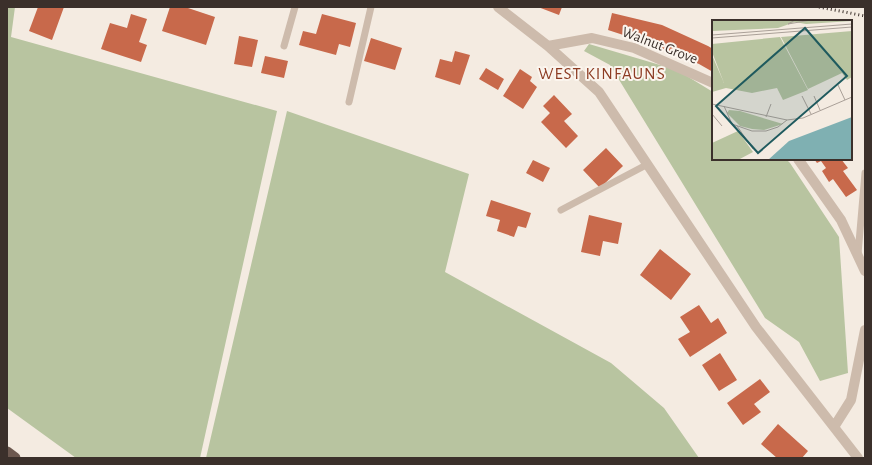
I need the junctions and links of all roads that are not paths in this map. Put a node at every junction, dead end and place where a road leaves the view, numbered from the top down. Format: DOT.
graph roads {
  1 [pos="294,7"];
  2 [pos="371,7"];
  3 [pos="498,7"];
  4 [pos="284,46"];
  5 [pos="548,46"];
  6 [pos="712,83"];
  7 [pos="349,102"];
  8 [pos="799,160"];
  9 [pos="648,164"];
  10 [pos="865,173"];
  11 [pos="561,210"];
  12 [pos="858,256"];
  13 [pos="865,271"];
  14 [pos="865,330"];
  15 [pos="834,427"];
  16 [pos="7,452"];
  17 [pos="15,458"];
  18 [pos="858,458"];
  1 -- 4 [label="lane"];
  2 -- 7 [label="lane"];
  3 -- 5 [label="street"];
  5 -- 6 [label="street, Walnut Grove"];
  5 -- 9 [label="street"];
  8 -- 12 [label="street"];
  9 -- 11 [label="lane"];
  9 -- 15 [label="street"];
  10 -- 12 [label="lane"];
  12 -- 13 [label="street"];
  14 -- 15 [label="street"];
  15 -- 18 [label="street"];
  16 -- 17 [label="highway"];
}
